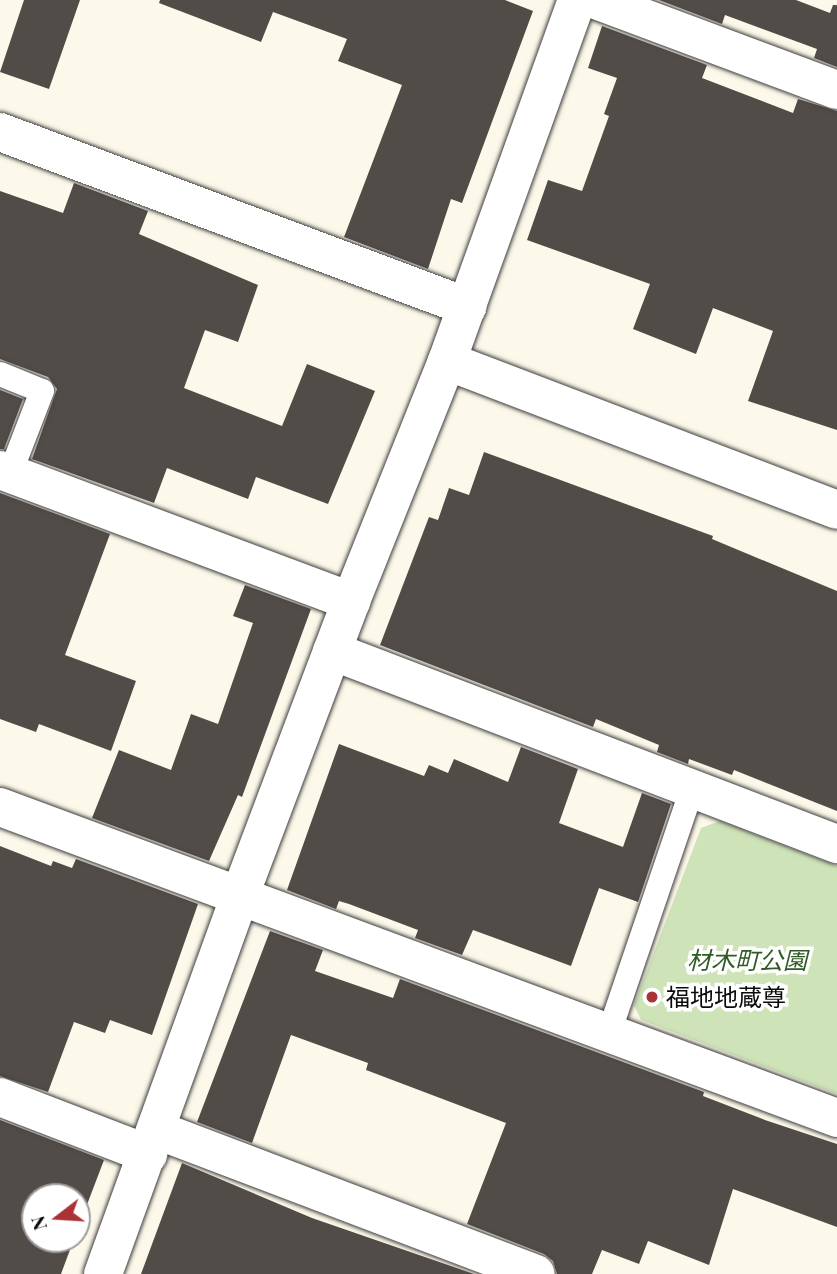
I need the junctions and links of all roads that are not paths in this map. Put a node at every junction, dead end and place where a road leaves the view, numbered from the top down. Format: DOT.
graph roads {
  1 [pos="577,0"];
  2 [pos="596,0"];
  3 [pos="837,90"];
  4 [pos="0,132"];
  5 [pos="467,307"];
  6 [pos="447,361"];
  7 [pos="0,374"];
  8 [pos="5,472"];
  9 [pos="837,510"];
  10 [pos="351,601"];
  11 [pos="332,651"];
  12 [pos="692,789"];
  13 [pos="0,807"];
  14 [pos="837,844"];
  15 [pos="240,895"];
  16 [pos="609,1033"];
  17 [pos="0,1097"];
  18 [pos="837,1118"];
  19 [pos="153,1142"];
  20 [pos="103,1274"];
  21 [pos="536,1274"];
  1 -- 5 [label="street"];
  2 -- 3 [label="street"];
  4 -- 5 [label="street"];
  5 -- 6 [label="street"];
  6 -- 9 [label="street"];
  6 -- 10 [label="street"];
  7 -- 8 [label="lane"];
  8 -- 10 [label="street"];
  10 -- 11 [label="street"];
  11 -- 12 [label="street"];
  11 -- 15 [label="street"];
  12 -- 14 [label="street"];
  12 -- 16 [label="lane"];
  13 -- 15 [label="street"];
  15 -- 16 [label="street"];
  15 -- 19 [label="street"];
  16 -- 18 [label="street"];
  17 -- 19 [label="street"];
  19 -- 20 [label="street"];
  19 -- 21 [label="street"];
}
